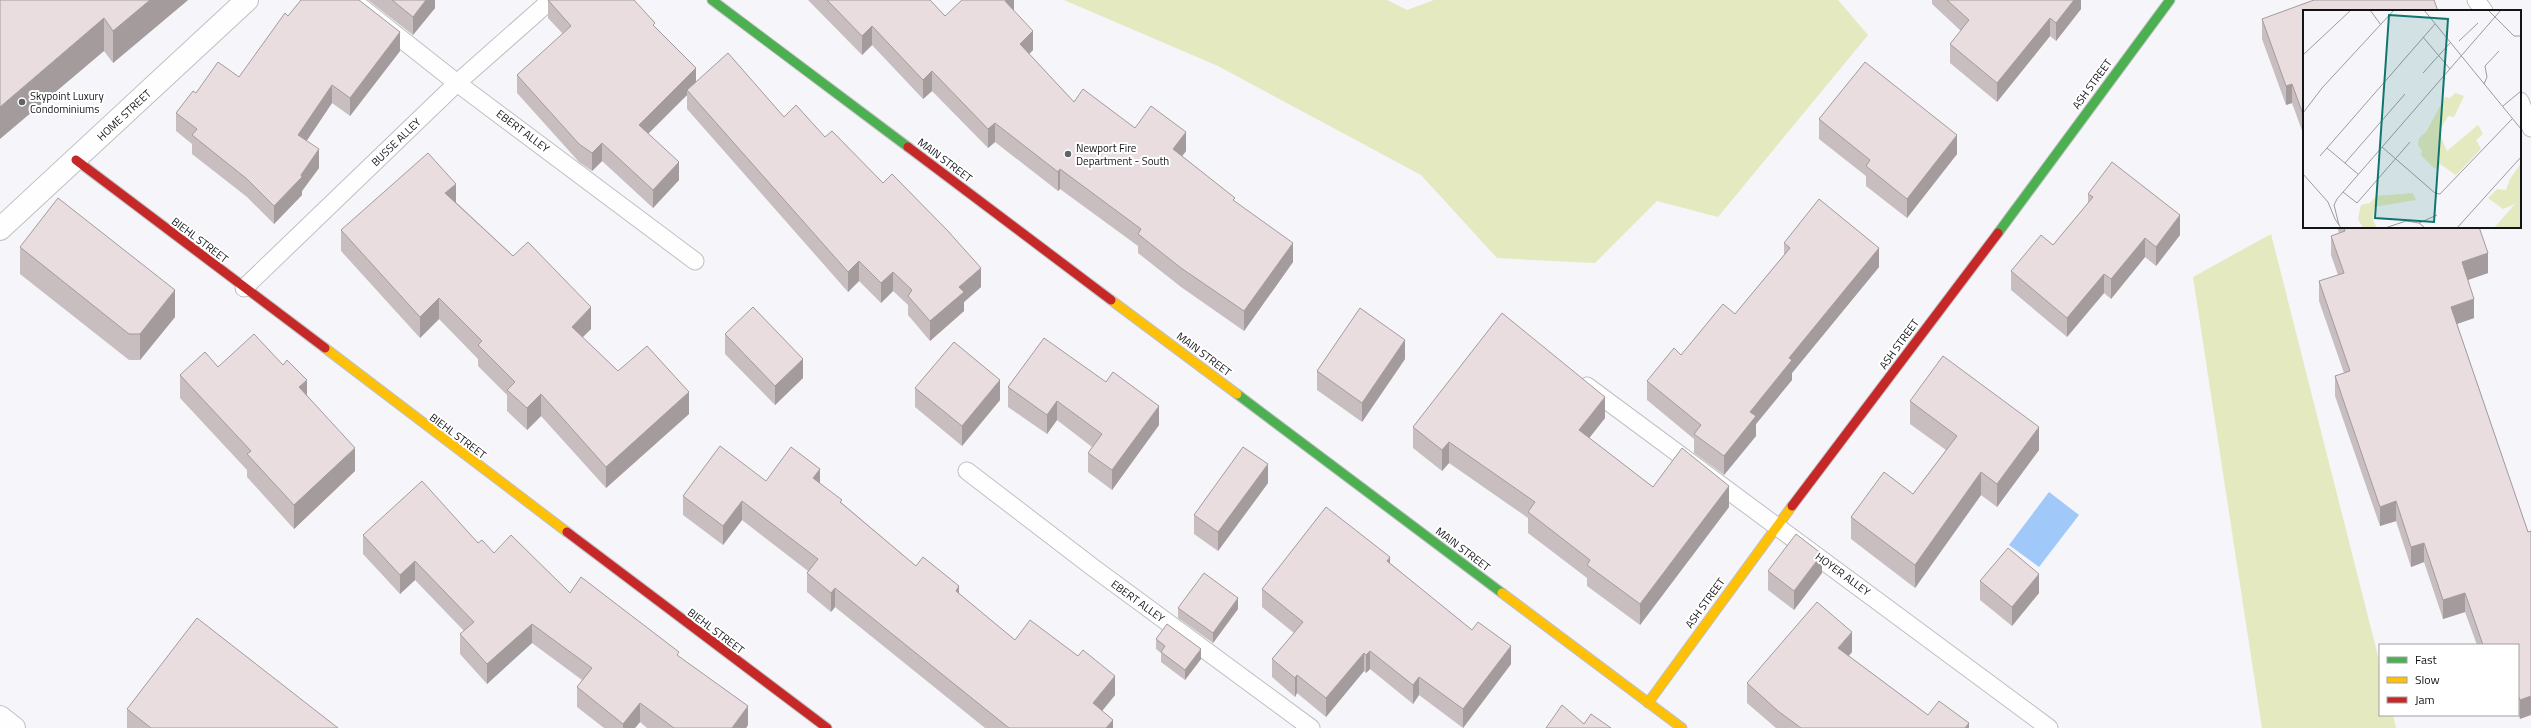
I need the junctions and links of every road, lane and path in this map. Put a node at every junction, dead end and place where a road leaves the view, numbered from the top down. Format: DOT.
graph roads {
  1 [pos="247,0"];
  2 [pos="352,0"];
  3 [pos="551,0"];
  4 [pos="712,0"];
  5 [pos="2170,0"];
  6 [pos="2476,0"];
  7 [pos="2483,10"];
  8 [pos="457,83"];
  9 [pos="2521,103"];
  10 [pos="2531,128"];
  11 [pos="76,160"];
  12 [pos="0,229"];
  13 [pos="695,261"];
  14 [pos="244,288"];
  15 [pos="1571,374"];
  16 [pos="967,471"];
  17 [pos="1776,526"];
  18 [pos="1648,703"];
  19 [pos="0,717"];
  20 [pos="14,728"];
  21 [pos="827,728"];
  22 [pos="1312,728"];
  23 [pos="1682,728"];
  24 [pos="2049,728"];
  1 -- 11 [label="street, HOME STREET"];
  2 -- 8 [label="lane, EBERT ALLEY"];
  3 -- 8 [label="lane, BUSSE ALLEY"];
  4 -- 18 [label="street, MAIN STREET"];
  5 -- 17 [label="street, ASH STREET"];
  6 -- 7 [label="lane"];
  8 -- 13 [label="lane, EBERT ALLEY"];
  8 -- 14 [label="lane, BUSSE ALLEY"];
  9 -- 10 [label="lane"];
  11 -- 12 [label="street, HOME STREET"];
  11 -- 14 [label="street, BIEHL STREET"];
  14 -- 21 [label="street, BIEHL STREET"];
  15 -- 17 [label="lane, HOYER ALLEY"];
  16 -- 22 [label="lane, EBERT ALLEY"];
  17 -- 18 [label="street, ASH STREET"];
  17 -- 24 [label="lane, HOYER ALLEY"];
  18 -- 23 [label="street, MAIN STREET"];
  19 -- 20 [label="street"];
}
